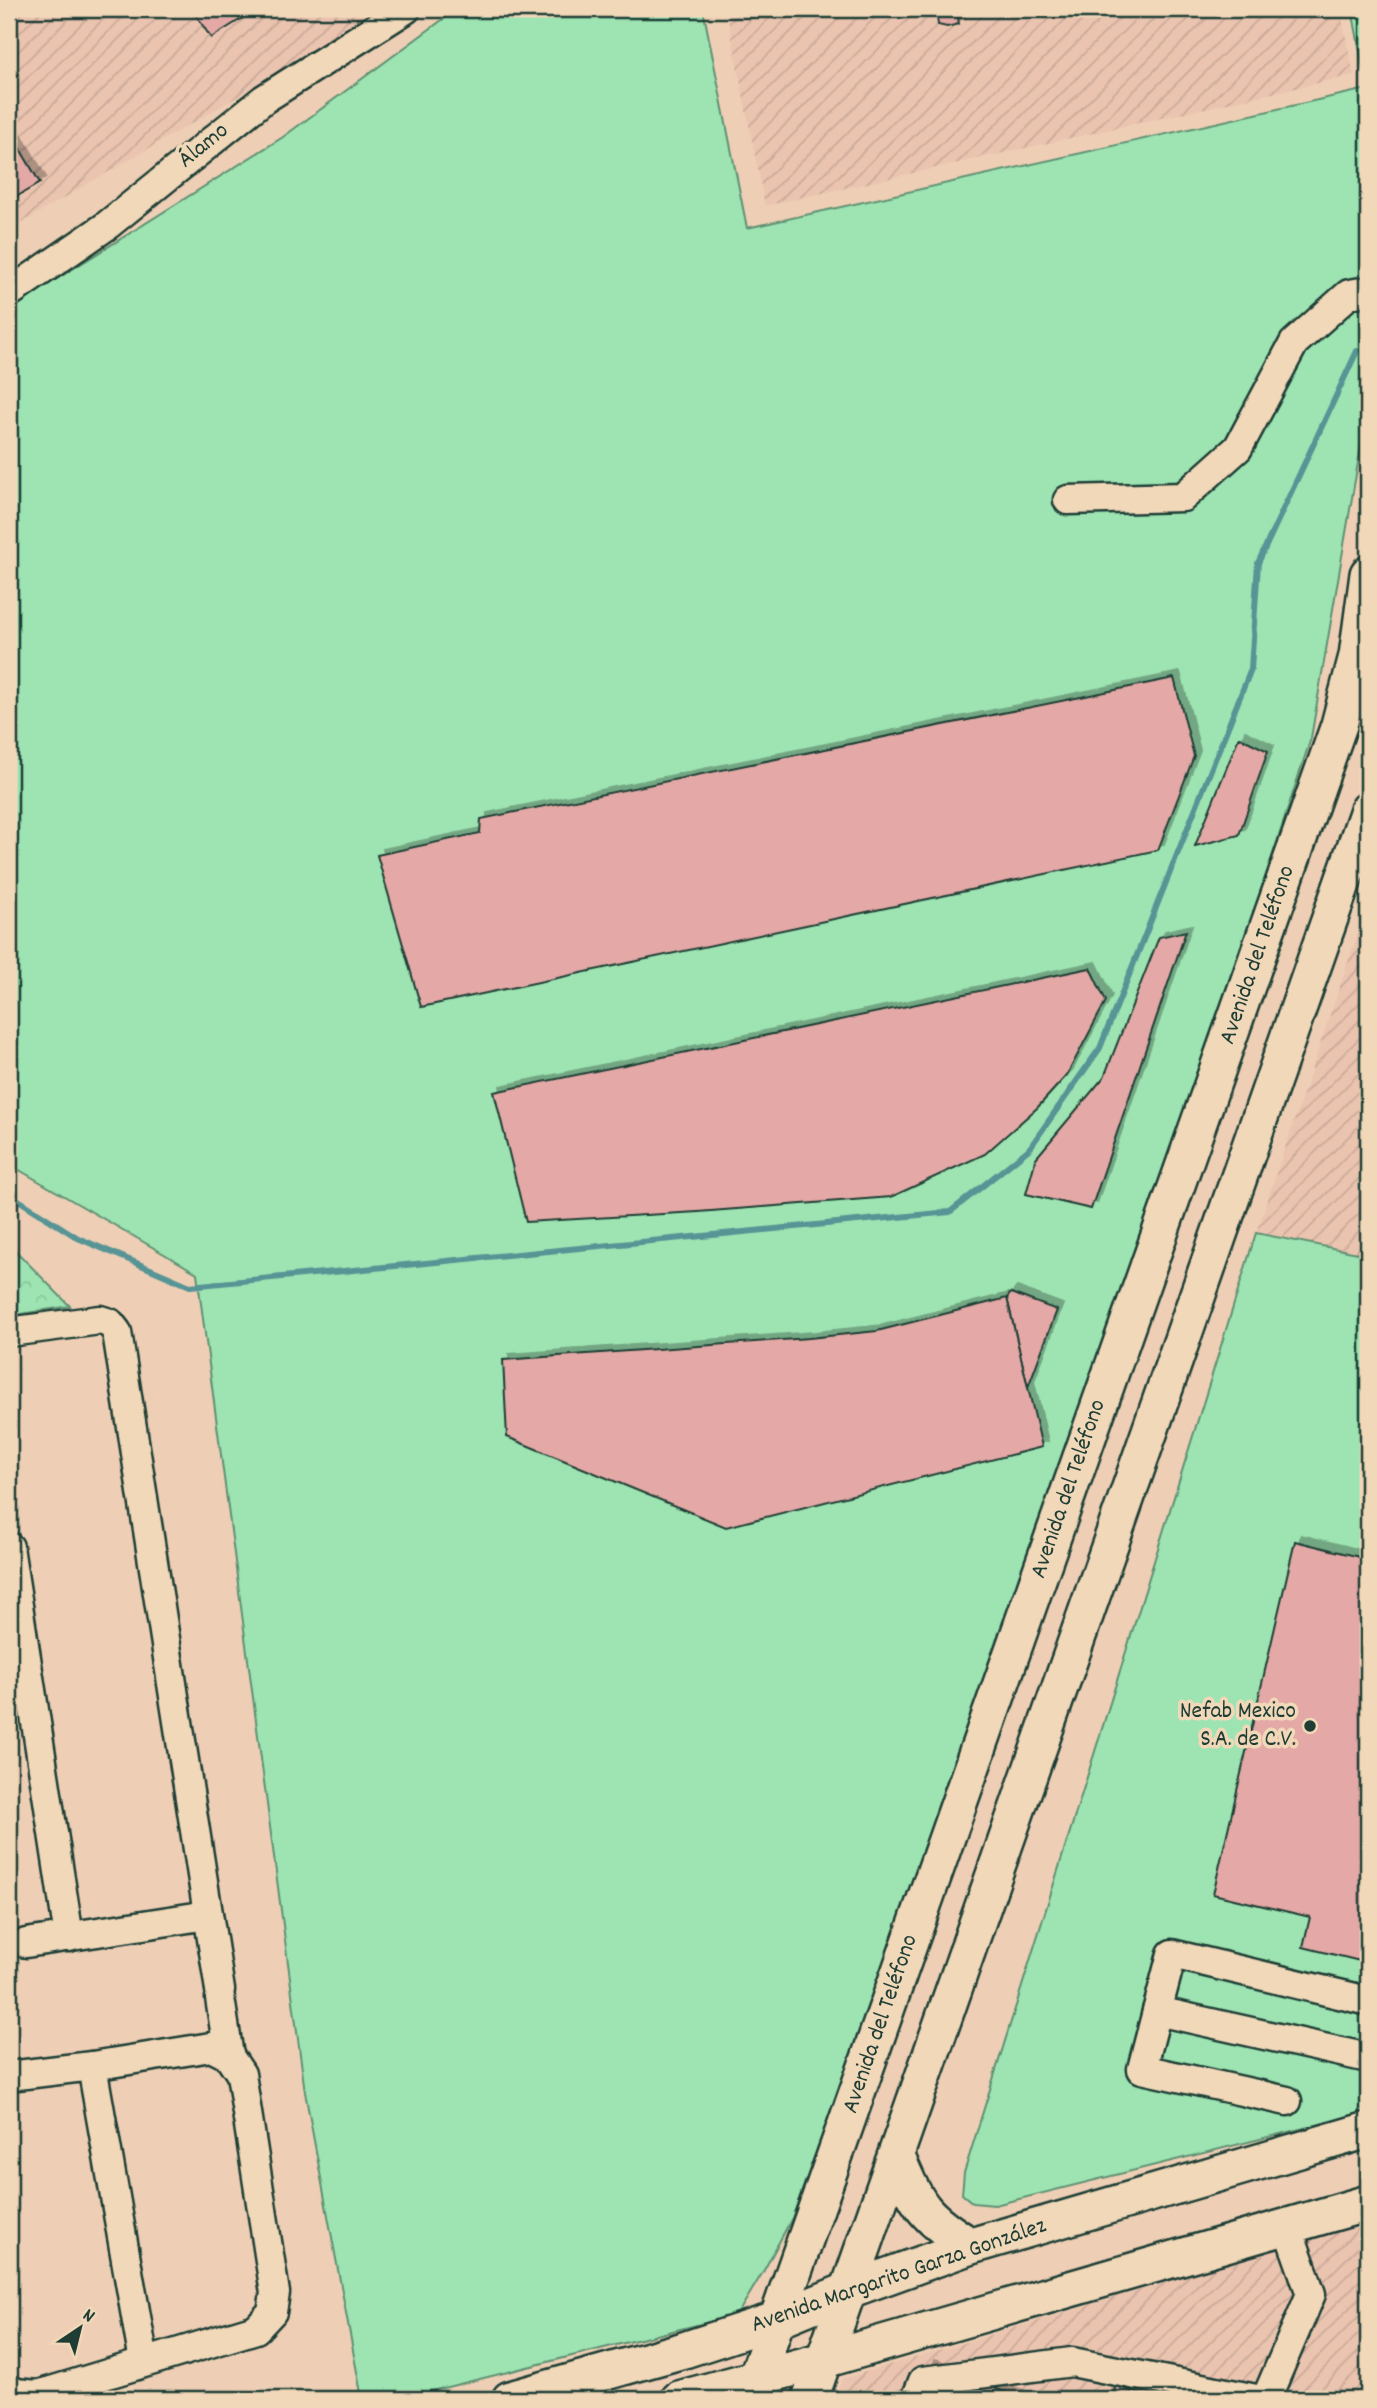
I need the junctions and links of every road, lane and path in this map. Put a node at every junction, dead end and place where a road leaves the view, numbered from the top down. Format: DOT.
graph roads {
  1 [pos="406,9"];
  2 [pos="1368,291"];
  3 [pos="9,293"];
  4 [pos="1068,500"];
  5 [pos="1368,574"];
  6 [pos="1368,810"];
  7 [pos="9,1332"];
  8 [pos="9,1547"];
  9 [pos="208,1915"];
  10 [pos="69,1937"];
  11 [pos="26,1943"];
  12 [pos="1368,2001"];
  13 [pos="1157,2011"];
  14 [pos="229,2056"];
  15 [pos="1368,2058"];
  16 [pos="92,2066"];
  17 [pos="9,2076"];
  18 [pos="1287,2101"];
  19 [pos="1368,2130"];
  20 [pos="897,2157"];
  21 [pos="1368,2203"];
  22 [pos="1287,2226"];
  23 [pos="971,2246"];
  24 [pos="849,2290"];
  25 [pos="776,2320"];
  26 [pos="824,2360"];
  27 [pos="144,2362"];
  28 [pos="9,2388"];
  29 [pos="752,2389"];
  30 [pos="692,2398"];
  31 [pos="510,2399"];
  32 [pos="810,2399"];
  33 [pos="916,2399"];
  34 [pos="1256,2399"];
  35 [pos="1266,2399"];
  1 -- 3 [label="street, Álamo"];
  2 -- 4 [label="street"];
  5 -- 25 [label="main road, Avenida del Teléfono"];
  6 -- 20 [label="main road"];
  7 -- 9 [label="street"];
  8 -- 10 [label="street"];
  9 -- 10 [label="street"];
  9 -- 14 [label="street"];
  10 -- 11 [label="street"];
  12 -- 13 [label="street"];
  13 -- 15 [label="street"];
  13 -- 18 [label="street"];
  14 -- 16 [label="street"];
  14 -- 27 [label="street"];
  16 -- 17 [label="street"];
  16 -- 27 [label="street"];
  19 -- 23 [label="main road, Avenida Margarito Garza González"];
  20 -- 23 [label="main road"];
  20 -- 24 [label="main road"];
  21 -- 22 [label="main road"];
  22 -- 26 [label="main road"];
  22 -- 35 [label="street"];
  23 -- 24 [label="main road, Avenida Margarito Garza González"];
  24 -- 25 [label="main road, Avenida Margarito Garza González"];
  24 -- 26 [label="main road"];
  25 -- 29 [label="main road, Avenida del Teléfono"];
  25 -- 31 [label="main road, Avenida Margarito Garza González"];
  26 -- 29 [label="main road"];
  26 -- 32 [label="main road"];
  27 -- 28 [label="street"];
  29 -- 30 [label="main road"];
  33 -- 34 [label="street"];
}
